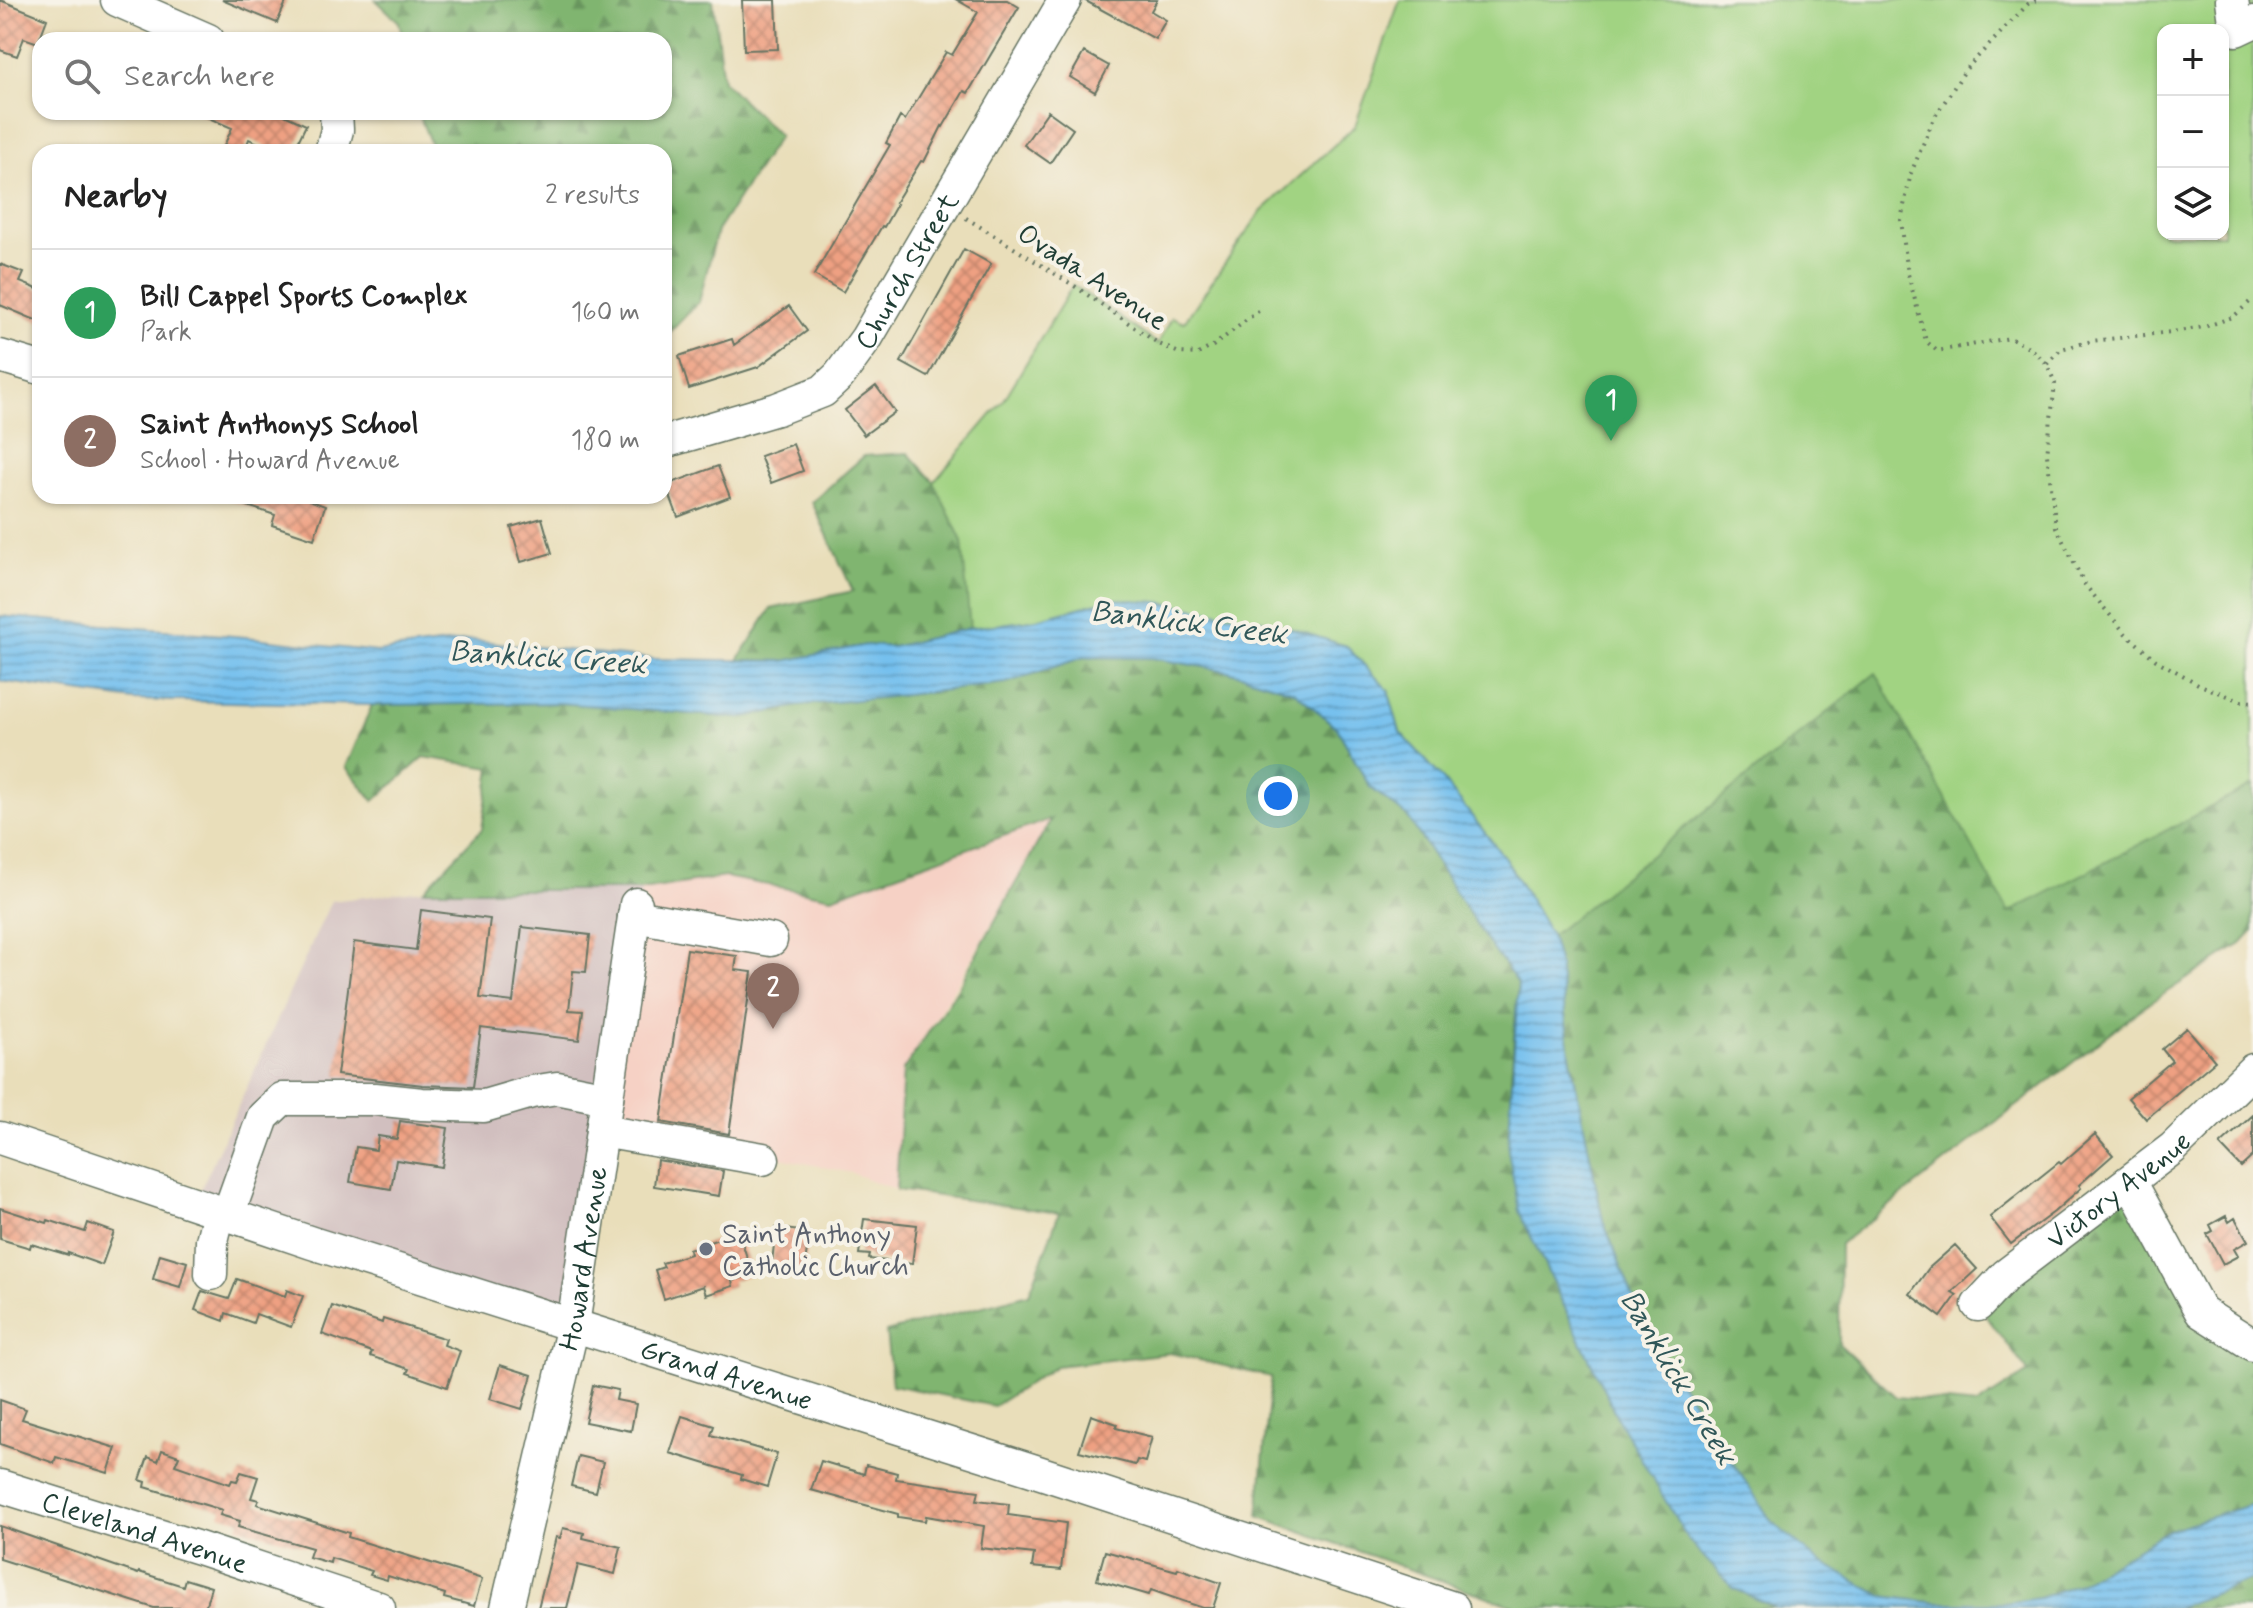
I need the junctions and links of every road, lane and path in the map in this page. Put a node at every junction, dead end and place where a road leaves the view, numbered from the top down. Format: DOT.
graph roads {
  1 [pos="117,0"];
  2 [pos="1065,0"];
  3 [pos="2036,0"];
  4 [pos="2232,0"];
  5 [pos="2253,22"];
  6 [pos="190,32"];
  7 [pos="336,120"];
  8 [pos="333,144"];
  9 [pos="945,205"];
  10 [pos="2253,299"];
  11 [pos="1261,309"];
  12 [pos="0,356"];
  13 [pos="2047,364"];
  14 [pos="32,366"];
  15 [pos="672,440"];
  16 [pos="2253,702"];
  17 [pos="771,940"];
  18 [pos="2253,1070"];
  19 [pos="607,1098"];
  20 [pos="602,1131"];
  21 [pos="0,1138"];
  22 [pos="763,1159"];
  23 [pos="2130,1181"];
  24 [pos="224,1214"];
  25 [pos="211,1274"];
  26 [pos="1978,1305"];
  27 [pos="573,1325"];
  28 [pos="2253,1345"];
  29 [pos="0,1486"];
  30 [pos="379,1608"];
  31 [pos="507,1608"];
  32 [pos="1453,1608"];
  1 -- 6 [label="street"];
  2 -- 9 [label="street, Church Street"];
  3 -- 13 [label="path"];
  4 -- 5 [label="street"];
  7 -- 8 [label="street"];
  9 -- 11 [label="path, Ovada Avenue"];
  9 -- 15 [label="street, Church Street"];
  10 -- 13 [label="path"];
  12 -- 14 [label="street"];
  13 -- 16 [label="path"];
  17 -- 19 [label="street, Howard Avenue"];
  18 -- 23 [label="street, Victory Avenue"];
  19 -- 20 [label="street, Howard Avenue"];
  19 -- 24 [label="street"];
  20 -- 22 [label="street"];
  20 -- 27 [label="street, Howard Avenue"];
  21 -- 24 [label="street, Grand Avenue"];
  23 -- 26 [label="street, Victory Avenue"];
  23 -- 28 [label="street"];
  24 -- 25 [label="street"];
  24 -- 27 [label="street, Grand Avenue"];
  27 -- 31 [label="street, Howard Avenue"];
  27 -- 32 [label="street, Grand Avenue"];
  29 -- 30 [label="street, Cleveland Avenue"];
}
